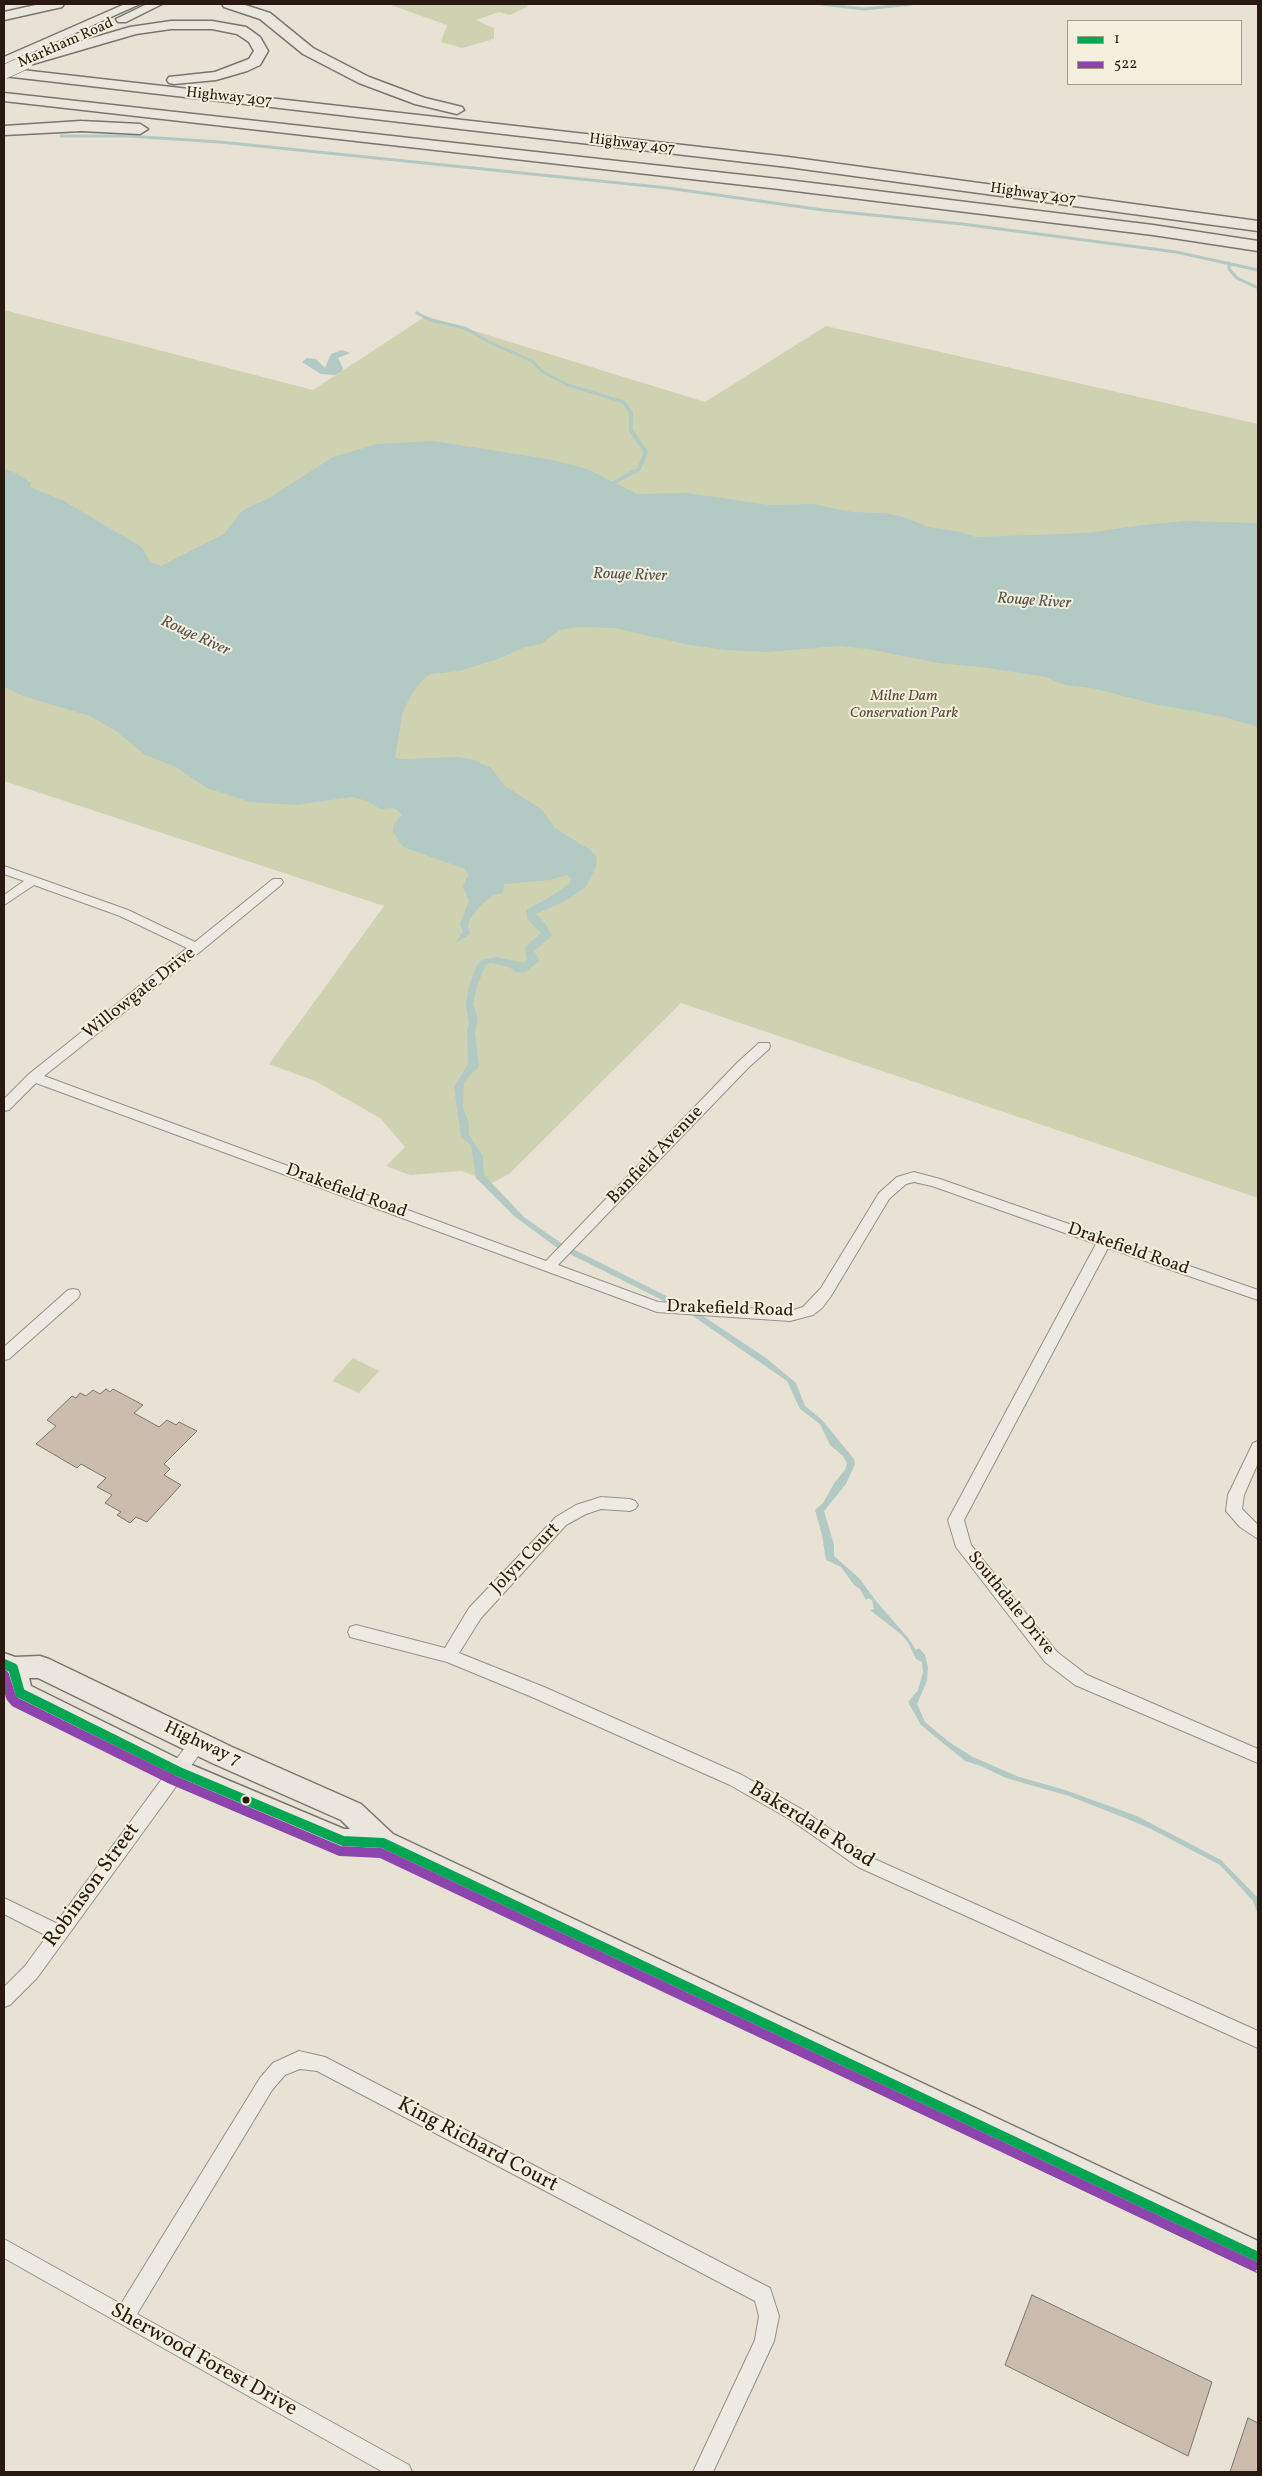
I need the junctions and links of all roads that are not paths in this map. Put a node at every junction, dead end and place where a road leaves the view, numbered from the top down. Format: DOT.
graph roads {
  1 [pos="57,4"];
  2 [pos="134,4"];
  3 [pos="156,4"];
  4 [pos="229,4"];
  5 [pos="4,16"];
  6 [pos="26,62"];
  7 [pos="5,66"];
  8 [pos="55,78"];
  9 [pos="4,96"];
  10 [pos="156,130"];
  11 [pos="4,131"];
  12 [pos="174,131"];
  13 [pos="788,162"];
  14 [pos="701,176"];
  15 [pos="1258,226"];
  16 [pos="1258,246"];
  17 [pos="4,870"];
  18 [pos="33,880"];
  19 [pos="278,882"];
  20 [pos="4,900"];
  21 [pos="197,948"];
  22 [pos="764,1046"];
  23 [pos="34,1077"];
  24 [pos="4,1107"];
  25 [pos="1104,1242"];
  26 [pos="548,1267"];
  27 [pos="73,1294"];
  28 [pos="1258,1296"];
  29 [pos="4,1356"];
  30 [pos="1258,1447"];
  31 [pos="630,1505"];
  32 [pos="1258,1533"];
  33 [pos="356,1632"];
  34 [pos="449,1656"];
  35 [pos="8,1666"];
  36 [pos="198,1743"];
  37 [pos="1258,1756"];
  38 [pos="177,1770"];
  39 [pos="383,1844"];
  40 [pos="4,1906"];
  41 [pos="58,1933"];
  42 [pos="4,1998"];
  43 [pos="1258,2040"];
  44 [pos="4,2248"];
  45 [pos="1258,2257"];
  46 [pos="124,2317"];
  47 [pos="402,2472"];
  48 [pos="703,2472"];
  1 -- 5 [label="highway"];
  2 -- 7 [label="main road, Markham Road"];
  3 -- 6 [label="main road, Markham Road"];
  4 -- 13 [label="highway"];
  6 -- 7 [label="main road, Markham Road, bridge"];
  6 -- 8 [label="highway"];
  7 -- 8 [label="highway, Highway 407"];
  8 -- 13 [label="highway, Highway 407"];
  9 -- 14 [label="highway, Highway 407"];
  10 -- 11 [label="highway"];
  12 -- 14 [label="highway"];
  13 -- 15 [label="highway, Highway 407"];
  14 -- 16 [label="highway, Highway 407"];
  17 -- 18 [label="street"];
  18 -- 20 [label="street"];
  18 -- 21 [label="street"];
  19 -- 21 [label="street, Willowgate Drive"];
  21 -- 23 [label="street, Willowgate Drive"];
  22 -- 26 [label="street, Banfield Avenue"];
  23 -- 24 [label="street, Willowgate Drive"];
  23 -- 26 [label="street, Drakefield Road"];
  25 -- 26 [label="street, Drakefield Road"];
  25 -- 28 [label="street, Drakefield Road"];
  25 -- 37 [label="street, Southdale Drive"];
  27 -- 29 [label="street"];
  30 -- 32 [label="street"];
  31 -- 34 [label="street, Jolyn Court"];
  33 -- 34 [label="street, Bakerdale Road"];
  34 -- 43 [label="street, Bakerdale Road"];
  35 -- 36 [label="main road, Highway 7"];
  35 -- 38 [label="main road, Highway 7"];
  36 -- 38 [label="street"];
  36 -- 39 [label="main road, Highway 7"];
  38 -- 39 [label="main road, Highway 7"];
  38 -- 41 [label="street, Robinson Street"];
  39 -- 45 [label="main road, Highway 7"];
  40 -- 41 [label="street"];
  41 -- 42 [label="street, Robinson Street"];
  44 -- 46 [label="street, Sherwood Forest Drive"];
  46 -- 47 [label="street, Sherwood Forest Drive"];
  46 -- 48 [label="street, King Richard Court"];
}
